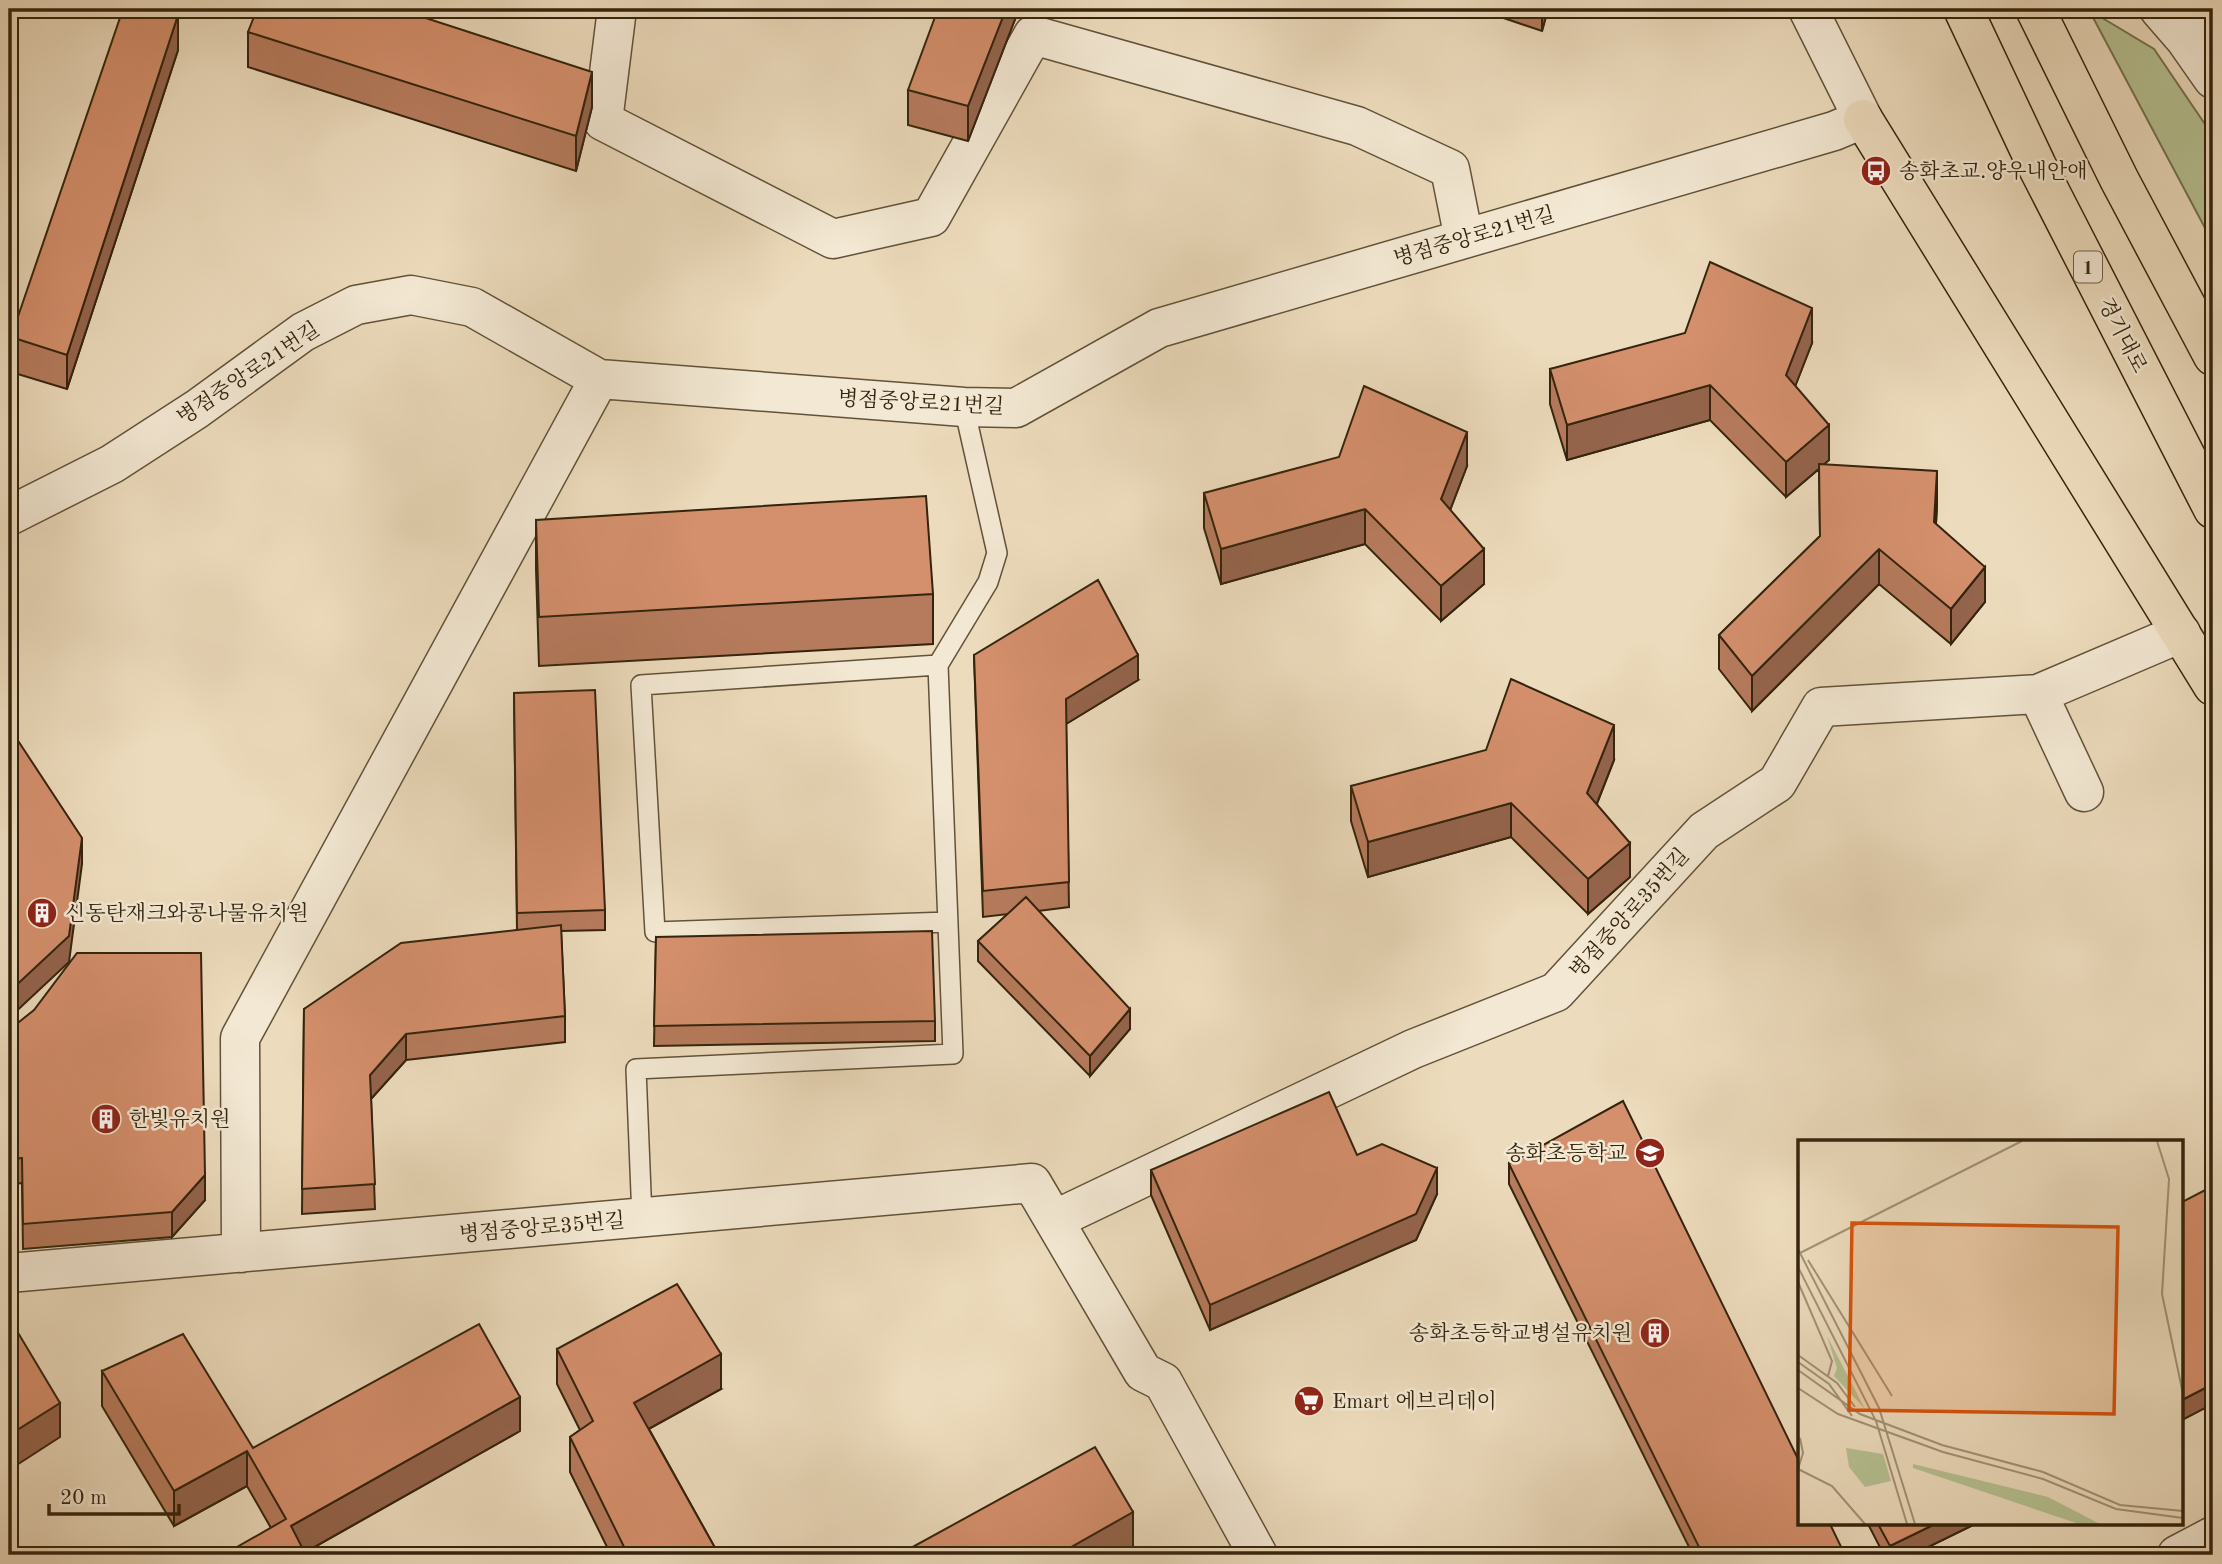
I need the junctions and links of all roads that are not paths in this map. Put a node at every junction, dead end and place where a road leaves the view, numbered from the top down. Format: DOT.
graph roads {
  1 [pos="617,9"];
  2 [pos="1808,9"];
  3 [pos="2035,9"];
  4 [pos="2159,9"];
  5 [pos="2193,9"];
  6 [pos="1966,16"];
  7 [pos="2213,23"];
  8 [pos="2213,79"];
  9 [pos="1863,119"];
  10 [pos="1464,239"];
  11 [pos="2213,356"];
  12 [pos="599,379"];
  13 [pos="964,407"];
  14 [pos="2213,509"];
  15 [pos="9,516"];
  16 [pos="2182,633"];
  17 [pos="937,665"];
  18 [pos="2213,686"];
  19 [pos="2038,694"];
  20 [pos="2084,792"];
  21 [pos="948,922"];
  22 [pos="642,1218"];
  23 [pos="1054,1220"];
  24 [pos="241,1253"];
  25 [pos="9,1273"];
  26 [pos="2213,1536"];
  27 [pos="1258,1555"];
  28 [pos="2177,1555"];
  1 -- 10 [label="street"];
  2 -- 9 [label="street"];
  3 -- 11 [label="main road"];
  4 -- 8 [label="street"];
  5 -- 7 [label="street"];
  6 -- 14 [label="main road, 경기대로 / 1"];
  9 -- 10 [label="street, 병점중앙로21번길"];
  9 -- 16 [label="main road"];
  10 -- 13 [label="street, 병점중앙로21번길"];
  12 -- 13 [label="street, 병점중앙로21번길"];
  12 -- 15 [label="street, 병점중앙로21번길"];
  12 -- 24 [label="street"];
  13 -- 17 [label="lane"];
  16 -- 18 [label="main road"];
  16 -- 19 [label="street, 병점중앙로35번길"];
  17 -- 21 [label="lane"];
  17 -- 21 [label="lane"];
  19 -- 20 [label="street"];
  19 -- 23 [label="street, 병점중앙로35번길"];
  21 -- 22 [label="lane"];
  22 -- 23 [label="street, 병점중앙로35번길"];
  22 -- 24 [label="street, 병점중앙로35번길"];
  23 -- 27 [label="street, 병점중앙로35번길"];
  24 -- 25 [label="street, 병점중앙로35번길"];
  26 -- 28 [label="street"];
}
